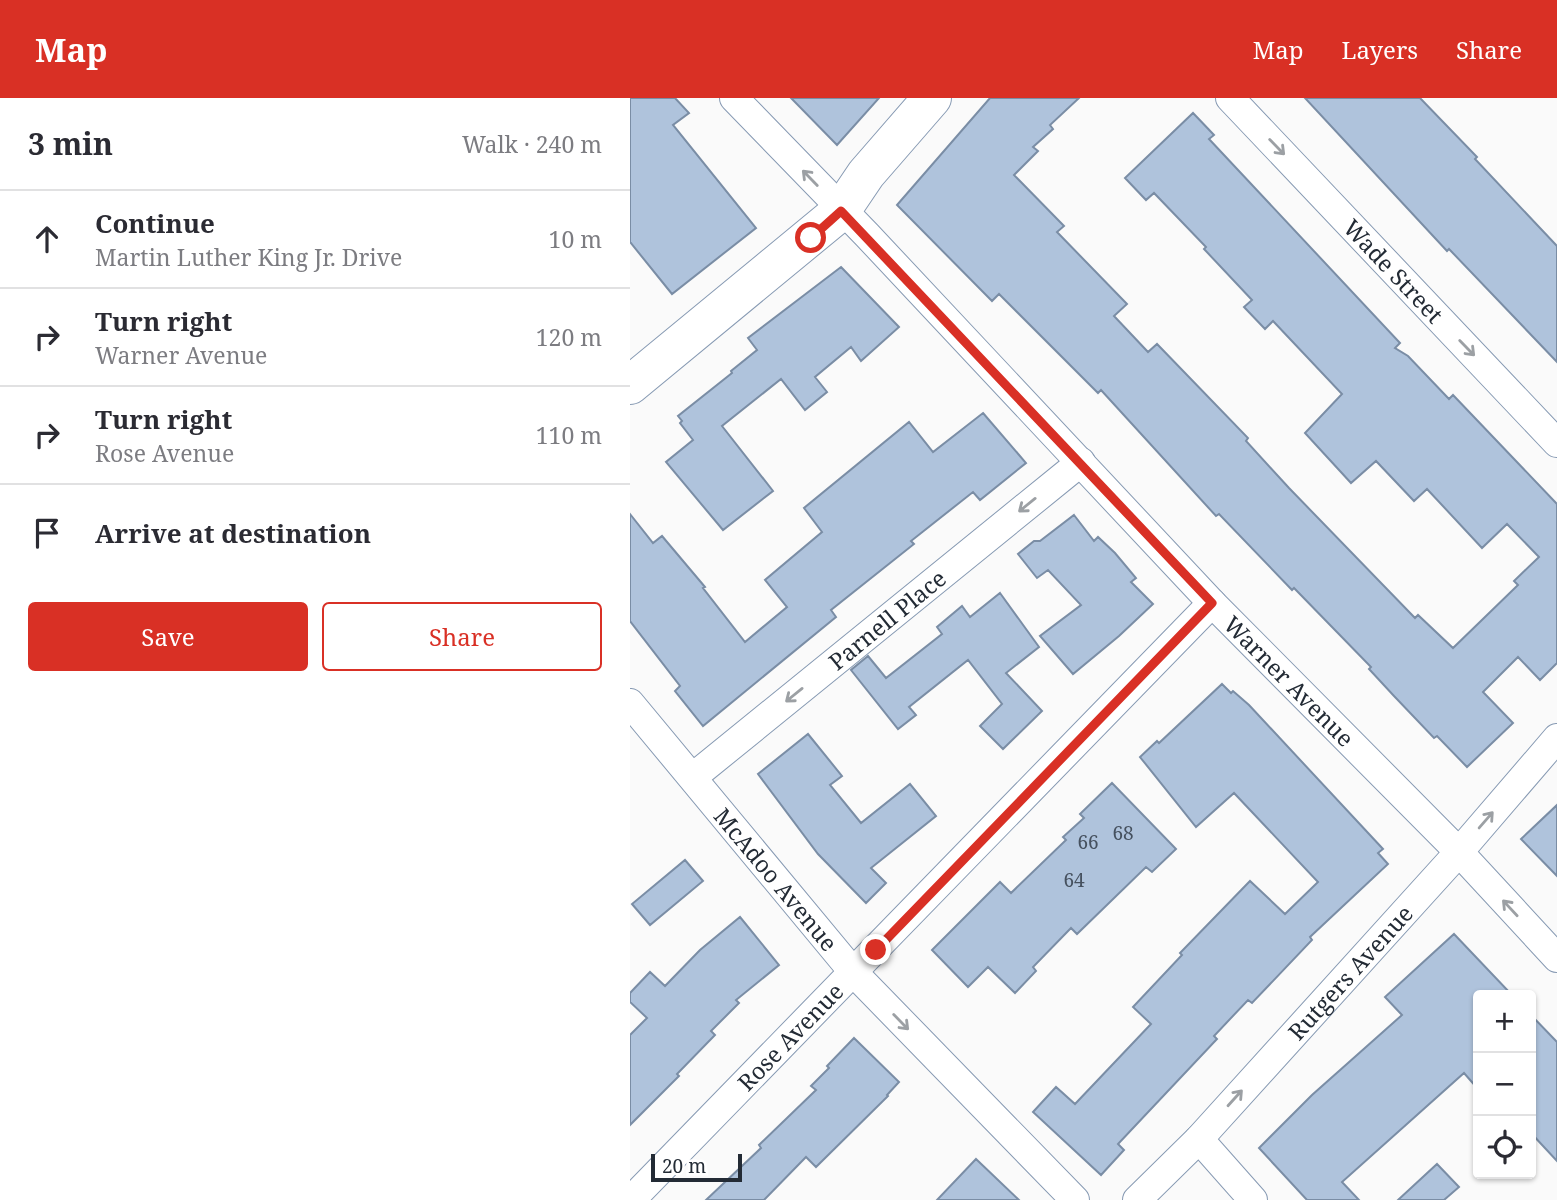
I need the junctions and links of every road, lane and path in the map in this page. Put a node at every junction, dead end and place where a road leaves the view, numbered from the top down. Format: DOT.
graph roads {
  1 [pos="734,98"];
  2 [pos="932,98"];
  3 [pos="1230,98"];
  4 [pos="841,211"];
  5 [pos="630,385"];
  6 [pos="1557,443"];
  7 [pos="1081,462"];
  8 [pos="1212,603"];
  9 [pos="630,703"];
  10 [pos="1557,738"];
  11 [pos="693,777"];
  12 [pos="1459,852"];
  13 [pos="1557,958"];
  14 [pos="854,973"];
  15 [pos="1199,1139"];
  16 [pos="631,1200"];
  17 [pos="1075,1200"];
  18 [pos="1136,1200"];
  19 [pos="1253,1200"];
  4 -- 1 [label="street, Warner Avenue, one-way"];
  2 -- 4 [label="street"];
  3 -- 6 [label="street, Wade Street, one-way"];
  4 -- 5 [label="street"];
  4 -- 7 [label="street, Warner Avenue"];
  7 -- 8 [label="street, Warner Avenue"];
  7 -- 11 [label="street, Parnell Place, one-way"];
  8 -- 12 [label="street, Warner Avenue"];
  8 -- 14 [label="street, Rose Avenue"];
  9 -- 11 [label="street, McAdoo Avenue"];
  12 -- 10 [label="street, Rutgers Avenue, one-way"];
  11 -- 14 [label="street, McAdoo Avenue"];
  13 -- 12 [label="street, Warner Avenue, one-way"];
  15 -- 12 [label="street, Rutgers Avenue, one-way"];
  14 -- 16 [label="street, Rose Avenue"];
  14 -- 17 [label="street, McAdoo Avenue, one-way"];
  15 -- 18 [label="street, Rutgers Avenue"];
  15 -- 19 [label="street"];
}
